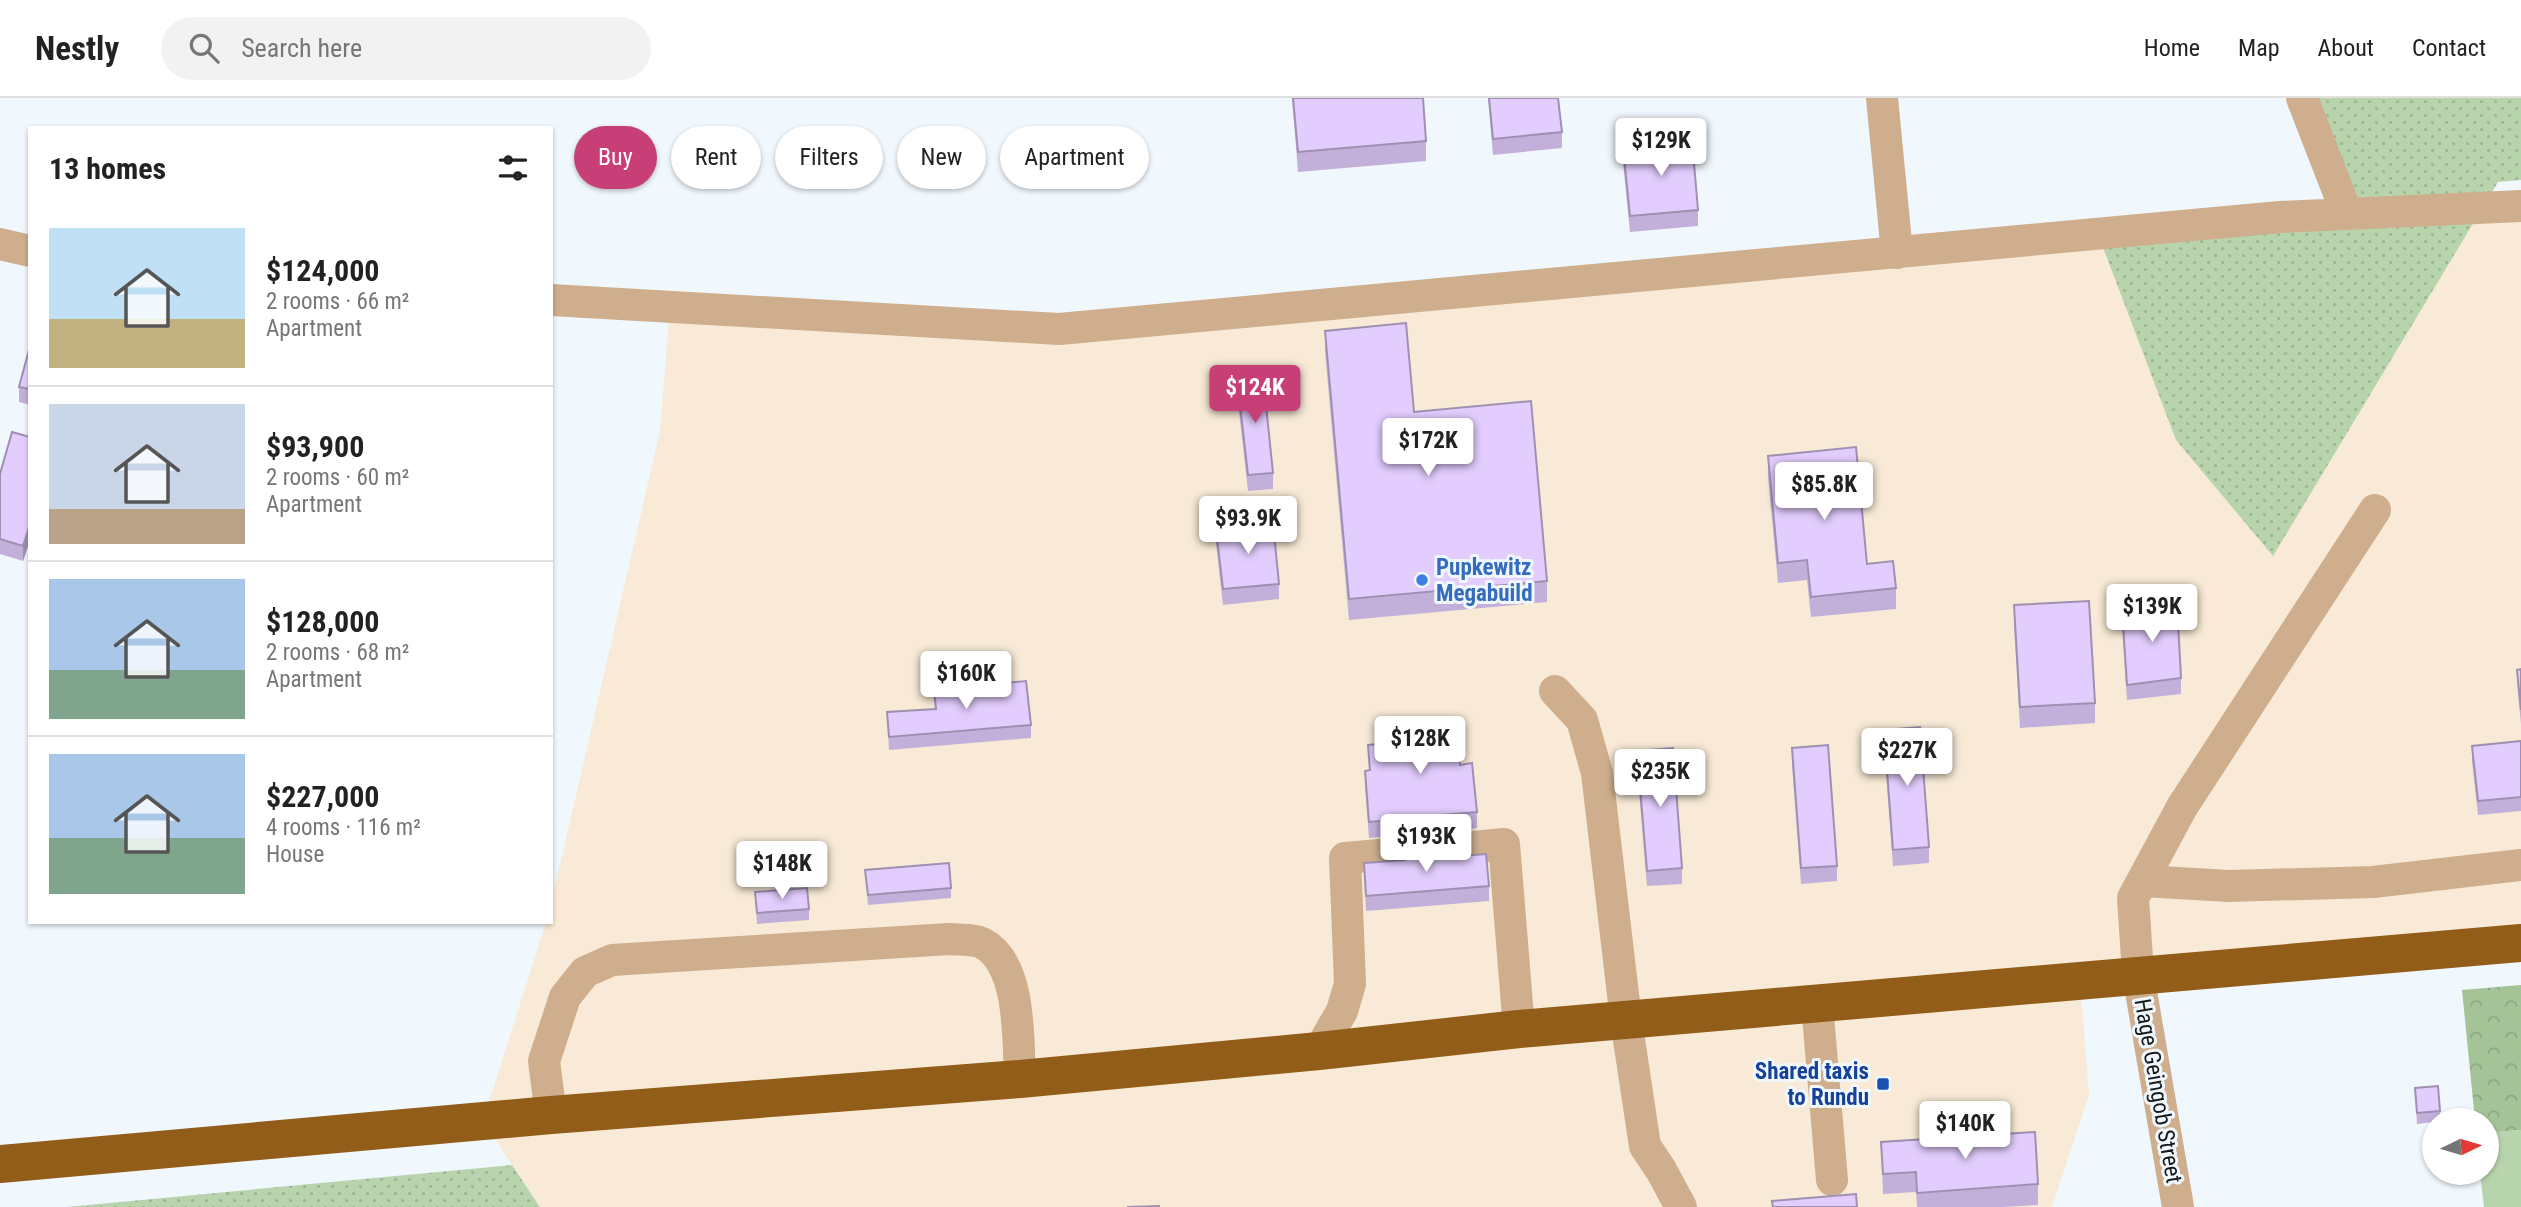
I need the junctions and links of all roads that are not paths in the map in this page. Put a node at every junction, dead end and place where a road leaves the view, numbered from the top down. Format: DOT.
graph roads {
  1 [pos="1882,98"];
  2 [pos="2302,98"];
  3 [pos="2521,206"];
  4 [pos="2347,214"];
  5 [pos="0,244"];
  6 [pos="28,251"];
  7 [pos="1897,253"];
  8 [pos="553,300"];
  9 [pos="2375,510"];
  10 [pos="1555,691"];
  11 [pos="2521,865"];
  12 [pos="2143,881"];
  13 [pos="2521,943"];
  14 [pos="2138,974"];
  15 [pos="1817,1004"];
  16 [pos="1626,1020"];
  17 [pos="1519,1029"];
  18 [pos="1319,1051"];
  19 [pos="1020,1079"];
  20 [pos="551,1115"];
  21 [pos="0,1164"];
  22 [pos="1832,1180"];
  23 [pos="1681,1207"];
  24 [pos="2178,1207"];
  1 -- 7 [label="street"];
  2 -- 4 [label="street"];
  3 -- 4 [label="street"];
  4 -- 7 [label="street"];
  5 -- 6 [label="street"];
  7 -- 8 [label="street"];
  9 -- 12 [label="street, Hage Geingob Street"];
  10 -- 16 [label="street"];
  11 -- 12 [label="street"];
  12 -- 14 [label="street, Hage Geingob Street"];
  13 -- 14 [label="highway"];
  14 -- 15 [label="highway"];
  14 -- 24 [label="street, Hage Geingob Street"];
  15 -- 16 [label="highway"];
  15 -- 22 [label="street"];
  16 -- 17 [label="highway"];
  16 -- 23 [label="street"];
  17 -- 18 [label="highway"];
  17 -- 18 [label="street"];
  18 -- 19 [label="highway"];
  19 -- 20 [label="highway"];
  19 -- 20 [label="street"];
  20 -- 21 [label="highway"];
}
